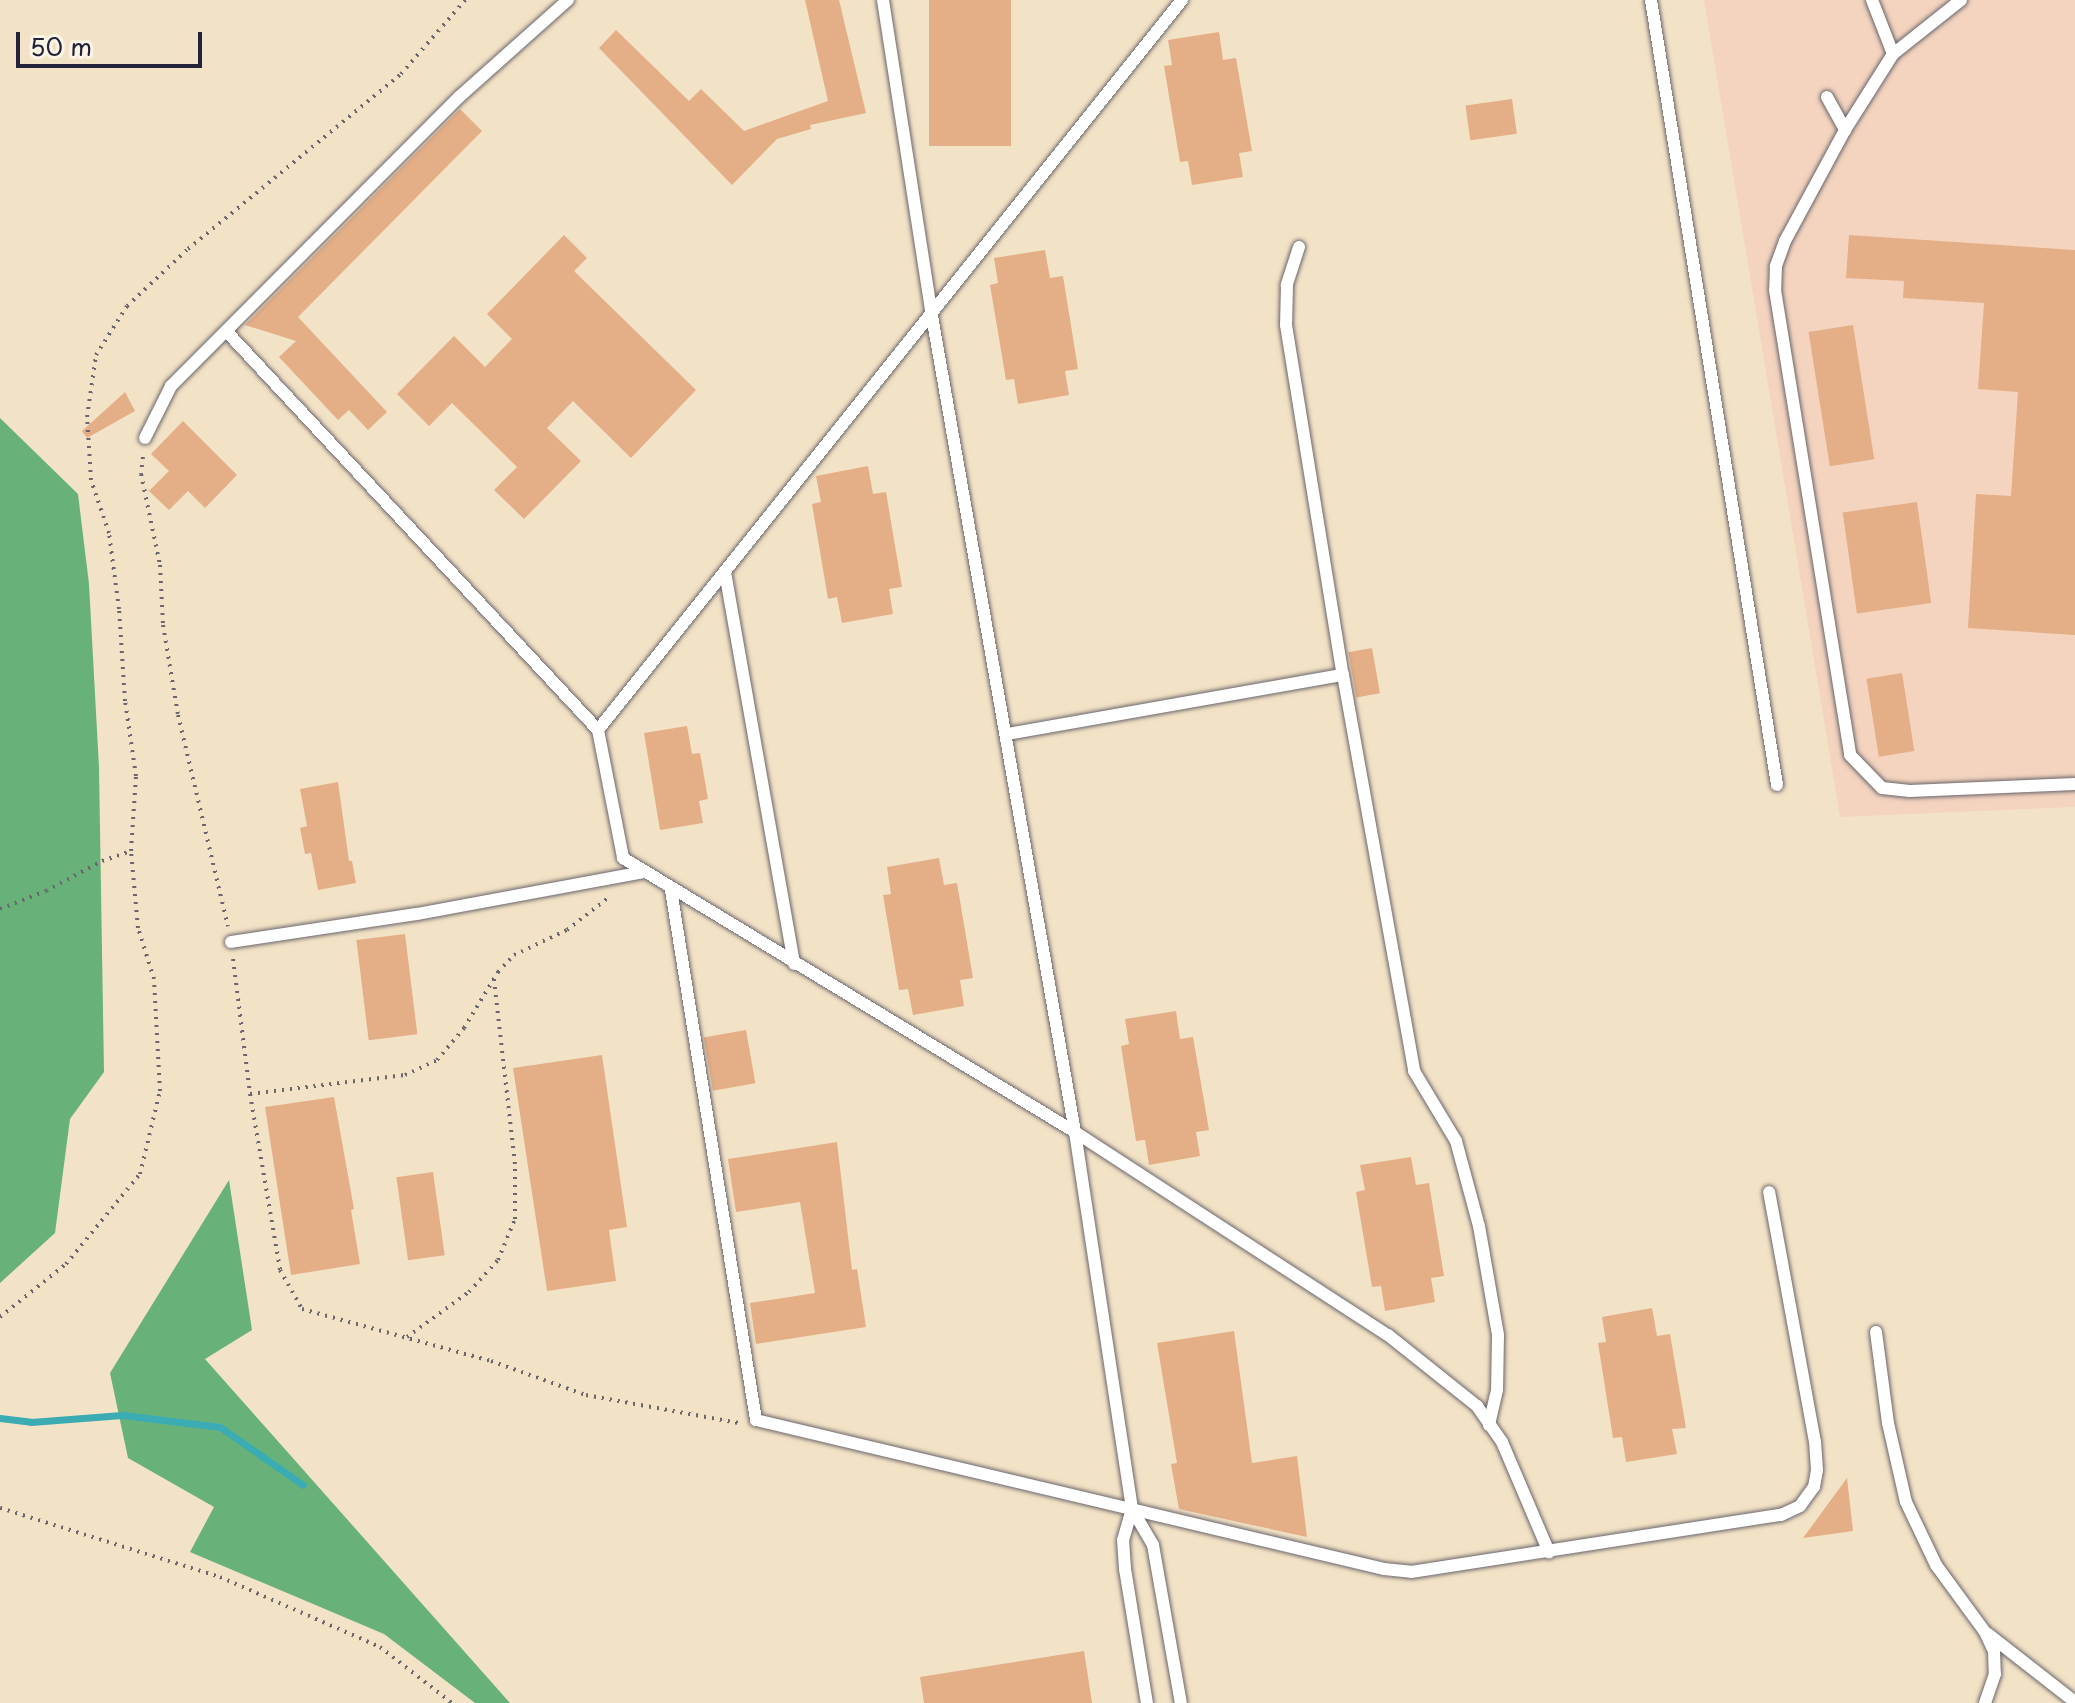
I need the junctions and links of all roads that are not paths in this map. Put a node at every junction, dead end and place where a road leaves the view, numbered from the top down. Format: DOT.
graph roads {
  1 [pos="568,0"];
  2 [pos="883,0"];
  3 [pos="1182,0"];
  4 [pos="1651,0"];
  5 [pos="1872,0"];
  6 [pos="1961,0"];
  7 [pos="1893,54"];
  8 [pos="1827,97"];
  9 [pos="1845,130"];
  10 [pos="1299,247"];
  11 [pos="932,316"];
  12 [pos="227,332"];
  13 [pos="145,438"];
  14 [pos="725,572"];
  15 [pos="1343,675"];
  16 [pos="598,730"];
  17 [pos="1007,734"];
  18 [pos="2075,784"];
  19 [pos="1777,785"];
  20 [pos="643,872"];
  21 [pos="671,890"];
  22 [pos="231,942"];
  23 [pos="794,964"];
  24 [pos="1075,1132"];
  25 [pos="1769,1192"];
  26 [pos="1876,1332"];
  27 [pos="1489,1425"];
  28 [pos="1132,1509"];
  29 [pos="1549,1552"];
  30 [pos="1985,1632"];
  31 [pos="2075,1702"];
  32 [pos="1147,1703"];
  33 [pos="1181,1703"];
  34 [pos="1985,1703"];
  1 -- 12 [label="lane"];
  2 -- 11 [label="lane"];
  3 -- 11 [label="lane"];
  4 -- 19 [label="lane"];
  5 -- 7 [label="lane"];
  6 -- 7 [label="lane"];
  7 -- 9 [label="lane"];
  8 -- 9 [label="lane"];
  9 -- 18 [label="lane"];
  10 -- 15 [label="lane"];
  11 -- 14 [label="lane"];
  11 -- 17 [label="lane"];
  12 -- 13 [label="lane"];
  12 -- 16 [label="lane"];
  14 -- 16 [label="lane"];
  14 -- 23 [label="lane"];
  15 -- 17 [label="lane"];
  15 -- 27 [label="lane"];
  16 -- 20 [label="lane"];
  17 -- 24 [label="lane"];
  20 -- 21 [label="lane"];
  20 -- 22 [label="lane"];
  21 -- 23 [label="lane"];
  21 -- 28 [label="lane"];
  23 -- 24 [label="lane"];
  24 -- 27 [label="lane"];
  24 -- 28 [label="lane"];
  25 -- 29 [label="lane"];
  26 -- 30 [label="lane"];
  27 -- 29 [label="lane"];
  28 -- 29 [label="lane"];
  28 -- 32 [label="lane"];
  28 -- 33 [label="lane"];
  30 -- 31 [label="lane"];
  30 -- 34 [label="lane"];
}
